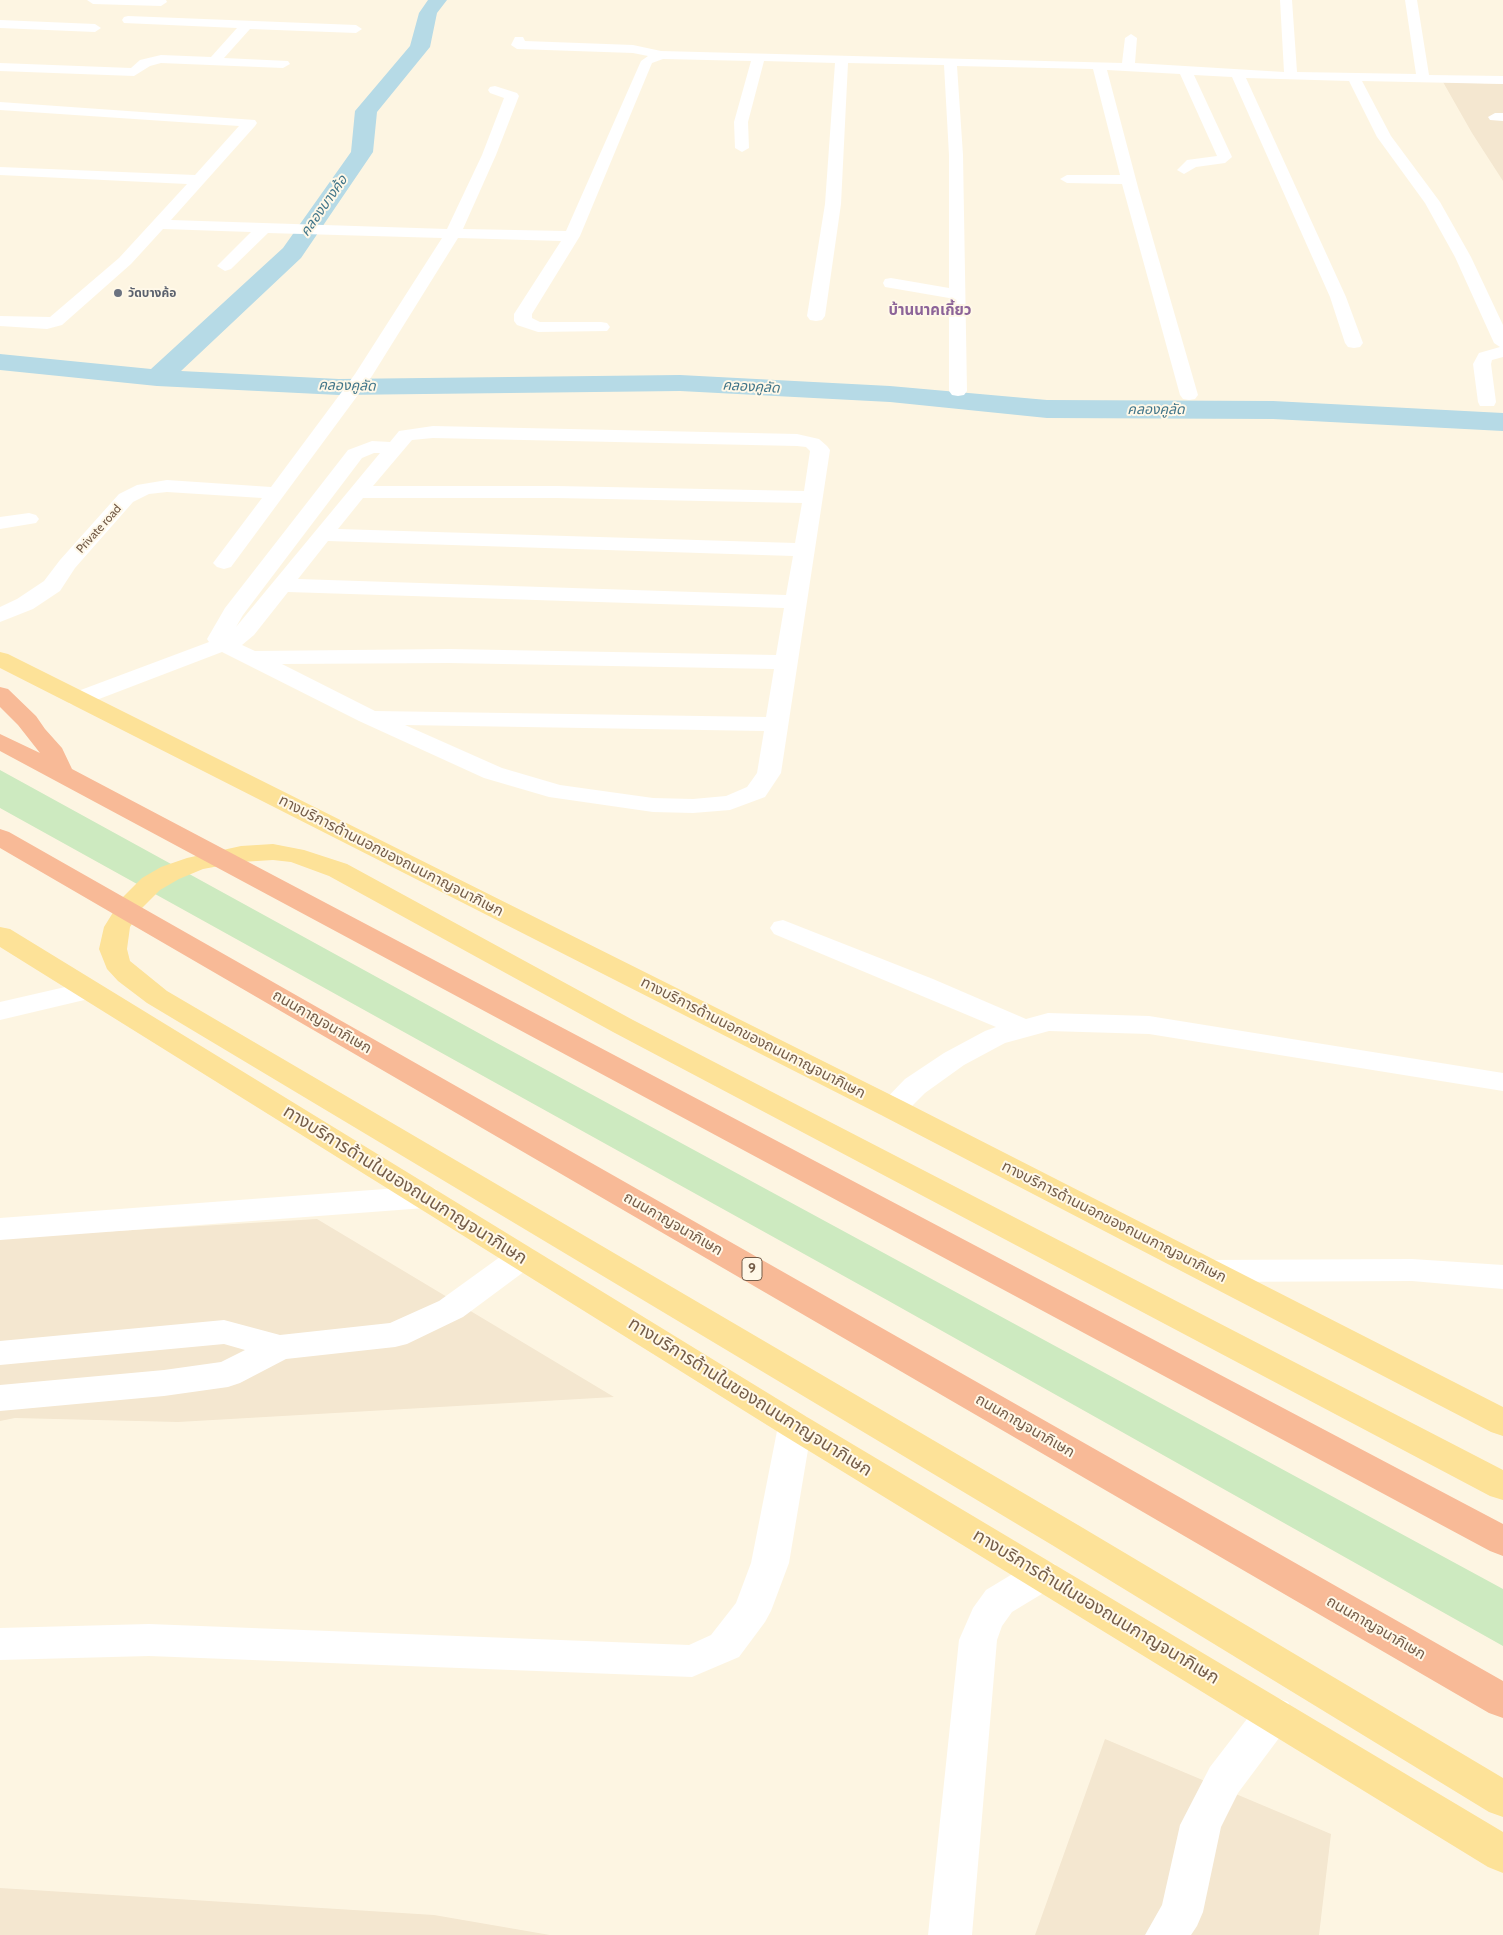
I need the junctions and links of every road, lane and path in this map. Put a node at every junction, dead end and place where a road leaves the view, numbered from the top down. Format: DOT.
graph roads {
  1 [pos="93,0"];
  2 [pos="1286,0"];
  3 [pos="1411,0"];
  4 [pos="172,3"];
  5 [pos="128,20"];
  6 [pos="0,24"];
  7 [pos="247,25"];
  8 [pos="95,28"];
  9 [pos="356,30"];
  10 [pos="1131,38"];
  11 [pos="519,40"];
  12 [pos="661,55"];
  13 [pos="759,57"];
  14 [pos="215,60"];
  15 [pos="842,60"];
  16 [pos="950,61"];
  17 [pos="283,64"];
  18 [pos="1099,65"];
  19 [pos="1128,66"];
  20 [pos="0,67"];
  21 [pos="1185,70"];
  22 [pos="134,72"];
  23 [pos="160,74"];
  24 [pos="1237,74"];
  25 [pos="1291,76"];
  26 [pos="1353,77"];
  27 [pos="1424,78"];
  28 [pos="1503,80"];
  29 [pos="495,90"];
  30 [pos="3,108"];
  31 [pos="742,148"];
  32 [pos="1184,170"];
  33 [pos="0,172"];
  34 [pos="1067,179"];
  35 [pos="200,180"];
  36 [pos="1128,180"];
  37 [pos="159,224"];
  38 [pos="264,228"];
  39 [pos="453,232"];
  40 [pos="572,236"];
  41 [pos="225,266"];
  42 [pos="891,283"];
  43 [pos="957,294"];
  44 [pos="816,316"];
  45 [pos="0,321"];
  46 [pos="601,327"];
  47 [pos="1354,343"];
  48 [pos="1503,344"];
  49 [pos="1503,352"];
  50 [pos="958,391"];
  51 [pos="1189,395"];
  52 [pos="1487,402"];
  53 [pos="394,448"];
  54 [pos="357,492"];
  55 [pos="276,493"];
  56 [pos="812,497"];
  57 [pos="29,519"];
  58 [pos="0,523"];
  59 [pos="324,535"];
  60 [pos="804,550"];
  61 [pos="224,563"];
  62 [pos="283,585"];
  63 [pos="797,602"];
  64 [pos="0,615"];
  65 [pos="223,644"];
  66 [pos="249,658"];
  67 [pos="0,659"];
  68 [pos="788,662"];
  69 [pos="0,694"];
  70 [pos="78,699"];
  71 [pos="367,716"];
  72 [pos="775,724"];
  73 [pos="0,741"];
  74 [pos="62,774"];
  75 [pos="0,837"];
  76 [pos="784,928"];
  77 [pos="0,936"];
  78 [pos="87,991"];
  79 [pos="0,1011"];
  80 [pos="1022,1028"];
  81 [pos="1503,1082"];
  82 [pos="892,1108"];
  83 [pos="425,1197"];
  84 [pos="0,1229"];
  85 [pos="522,1257"];
  86 [pos="1210,1270"];
  87 [pos="1503,1277"];
  88 [pos="280,1347"];
  89 [pos="0,1353"];
  90 [pos="0,1398"];
  91 [pos="1503,1423"];
  92 [pos="795,1426"];
  93 [pos="1503,1486"];
  94 [pos="1503,1541"];
  95 [pos="1042,1575"];
  96 [pos="0,1644"];
  97 [pos="1503,1701"];
  98 [pos="1274,1714"];
  99 [pos="1503,1799"];
  100 [pos="1503,1854"];
  101 [pos="1178,1927"];
  102 [pos="950,1935"];
  1 -- 4 [label="street"];
  2 -- 25 [label="street"];
  3 -- 27 [label="street"];
  5 -- 7 [label="street"];
  6 -- 8 [label="street"];
  7 -- 9 [label="street"];
  7 -- 14 [label="street"];
  10 -- 19 [label="street"];
  11 -- 12 [label="street"];
  12 -- 13 [label="street"];
  12 -- 40 [label="street"];
  13 -- 15 [label="street"];
  13 -- 31 [label="street"];
  14 -- 17 [label="street"];
  14 -- 22 [label="street"];
  15 -- 16 [label="street"];
  15 -- 44 [label="street"];
  16 -- 18 [label="street"];
  16 -- 43 [label="street"];
  18 -- 19 [label="street"];
  18 -- 36 [label="street"];
  19 -- 21 [label="street"];
  20 -- 22 [label="street"];
  21 -- 24 [label="street"];
  21 -- 32 [label="street"];
  22 -- 23 [label="street"];
  24 -- 25 [label="street"];
  24 -- 47 [label="street"];
  25 -- 26 [label="street"];
  26 -- 27 [label="street"];
  26 -- 48 [label="street"];
  27 -- 28 [label="street"];
  29 -- 39 [label="street"];
  30 -- 35 [label="street"];
  33 -- 35 [label="street"];
  34 -- 36 [label="street"];
  35 -- 37 [label="street"];
  36 -- 51 [label="street"];
  37 -- 38 [label="street"];
  37 -- 45 [label="street"];
  38 -- 39 [label="street"];
  38 -- 41 [label="street"];
  39 -- 40 [label="street"];
  39 -- 55 [label="street"];
  40 -- 46 [label="street"];
  42 -- 43 [label="street"];
  43 -- 50 [label="street"];
  49 -- 52 [label="street"];
  53 -- 54 [label="street"];
  53 -- 56 [label="street"];
  53 -- 65 [label="street"];
  54 -- 56 [label="street"];
  54 -- 59 [label="street"];
  55 -- 61 [label="street"];
  55 -- 64 [label="street, Private road"];
  56 -- 60 [label="street"];
  57 -- 58 [label="street"];
  59 -- 60 [label="street"];
  59 -- 62 [label="street"];
  60 -- 63 [label="street"];
  62 -- 63 [label="street"];
  62 -- 65 [label="street"];
  63 -- 68 [label="street"];
  65 -- 66 [label="street"];
  65 -- 70 [label="street"];
  66 -- 68 [label="street"];
  66 -- 71 [label="street"];
  67 -- 70 [label="main road, ทางบริการด้านนอกของถนนกาญจนาภิเษก"];
  68 -- 72 [label="street"];
  69 -- 74 [label="highway"];
  70 -- 82 [label="main road, ทางบริการด้านนอกของถนนกาญจนาภิเษก"];
  71 -- 72 [label="street"];
  71 -- 72 [label="street"];
  73 -- 74 [label="highway"];
  74 -- 94 [label="highway"];
  75 -- 97 [label="highway, ถนนกาญจนาภิเษก / 9"];
  76 -- 80 [label="street"];
  77 -- 78 [label="main road, ทางบริการด้านในของถนนกาญจนาภิเษก"];
  78 -- 79 [label="street"];
  78 -- 83 [label="main road, ทางบริการด้านในของถนนกาญจนาภิเษก"];
  80 -- 81 [label="street"];
  80 -- 82 [label="street"];
  82 -- 86 [label="main road, ทางบริการด้านนอกของถนนกาญจนาภิเษก"];
  83 -- 84 [label="street"];
  83 -- 85 [label="main road, ทางบริการด้านในของถนนกาญจนาภิเษก"];
  85 -- 88 [label="street"];
  85 -- 92 [label="main road, ทางบริการด้านในของถนนกาญจนาภิเษก"];
  86 -- 87 [label="street"];
  86 -- 91 [label="main road, ทางบริการด้านนอกของถนนกาญจนาภิเษก"];
  88 -- 89 [label="street"];
  88 -- 90 [label="street"];
  92 -- 95 [label="main road, ทางบริการด้านในของถนนกาญจนาภิเษก"];
  92 -- 96 [label="street"];
  93 -- 99 [label="main road"];
  95 -- 98 [label="main road, ทางบริการด้านในของถนนกาญจนาภิเษก"];
  95 -- 102 [label="street"];
  98 -- 100 [label="main road, ทางบริการด้านในของถนนกาญจนาภิเษก"];
  98 -- 101 [label="street"];
}
